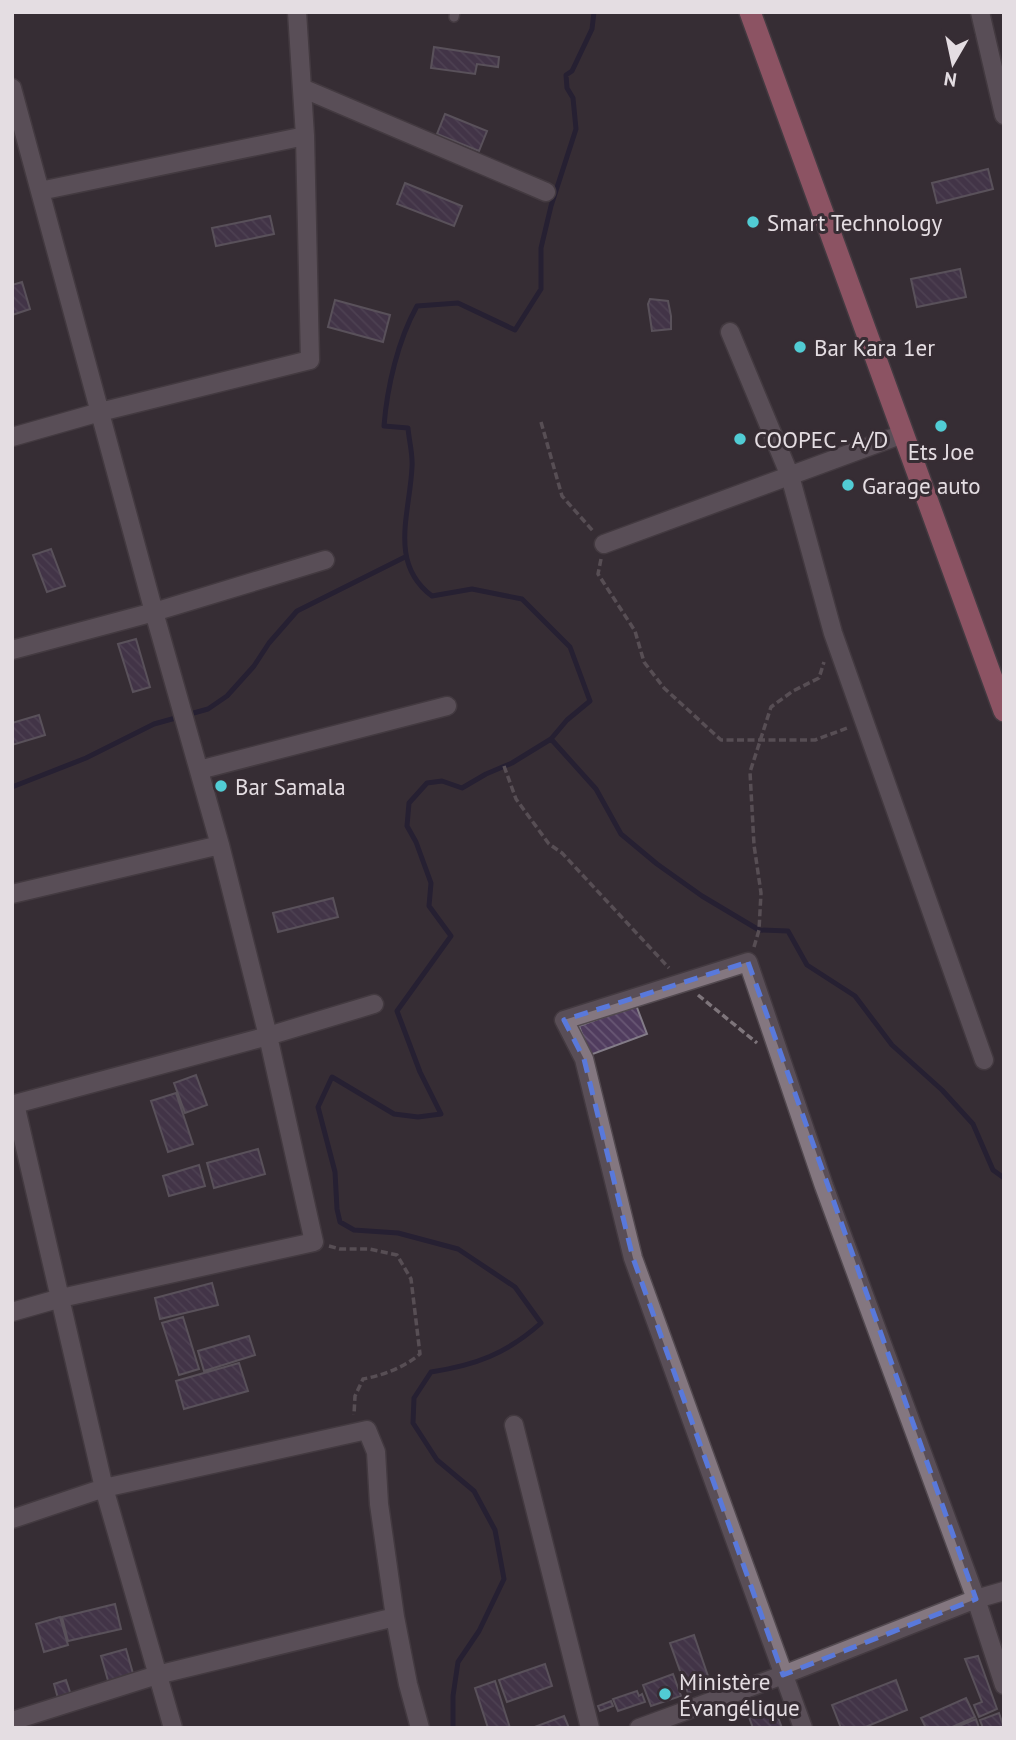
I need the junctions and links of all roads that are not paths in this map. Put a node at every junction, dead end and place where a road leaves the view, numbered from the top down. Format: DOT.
graph roads {
  1 [pos="298,12"];
  2 [pos="750,12"];
  3 [pos="980,12"];
  4 [pos="12,88"];
  5 [pos="302,88"];
  6 [pos="1004,115"];
  7 [pos="305,136"];
  8 [pos="40,191"];
  9 [pos="546,192"];
  10 [pos="730,332"];
  11 [pos="100,411"];
  12 [pos="903,434"];
  13 [pos="12,438"];
  14 [pos="790,477"];
  15 [pos="604,544"];
  16 [pos="325,560"];
  17 [pos="154,612"];
  18 [pos="12,650"];
  19 [pos="447,706"];
  20 [pos="1004,711"];
  21 [pos="199,770"];
  22 [pos="220,845"];
  23 [pos="12,894"];
  24 [pos="374,1004"];
  25 [pos="268,1036"];
  26 [pos="984,1060"];
  27 [pos="13,1102"];
  28 [pos="61,1298"];
  29 [pos="12,1312"];
  30 [pos="514,1425"];
  31 [pos="104,1488"];
  32 [pos="12,1519"];
  33 [pos="1004,1591"];
  34 [pos="976,1599"];
  35 [pos="395,1617"];
  36 [pos="157,1675"];
  37 [pos="783,1675"];
  38 [pos="1004,1685"];
  39 [pos="12,1721"];
  40 [pos="173,1728"];
  41 [pos="420,1728"];
  42 [pos="590,1728"];
  43 [pos="639,1728"];
  44 [pos="803,1728"];
  1 -- 5 [label="street"];
  2 -- 12 [label="highway"];
  3 -- 6 [label="street"];
  4 -- 8 [label="street"];
  5 -- 7 [label="street"];
  5 -- 9 [label="street"];
  7 -- 8 [label="street"];
  7 -- 11 [label="street"];
  8 -- 11 [label="street"];
  10 -- 14 [label="street"];
  11 -- 13 [label="street"];
  11 -- 17 [label="street"];
  12 -- 14 [label="street"];
  12 -- 20 [label="highway"];
  14 -- 15 [label="street"];
  14 -- 26 [label="street"];
  16 -- 17 [label="street"];
  17 -- 18 [label="street"];
  17 -- 21 [label="street"];
  19 -- 21 [label="street"];
  21 -- 22 [label="street"];
  22 -- 23 [label="street"];
  22 -- 25 [label="street"];
  24 -- 25 [label="street"];
  25 -- 27 [label="street"];
  25 -- 28 [label="street"];
  27 -- 28 [label="street"];
  28 -- 29 [label="street"];
  28 -- 31 [label="street"];
  30 -- 42 [label="street"];
  31 -- 32 [label="street"];
  31 -- 35 [label="street"];
  31 -- 36 [label="street"];
  33 -- 34 [label="street"];
  34 -- 37 [label="street"];
  34 -- 37 [label="street"];
  34 -- 38 [label="street"];
  35 -- 36 [label="street"];
  35 -- 41 [label="street"];
  36 -- 39 [label="street"];
  36 -- 40 [label="street"];
  37 -- 43 [label="street"];
  37 -- 44 [label="street"];
}
